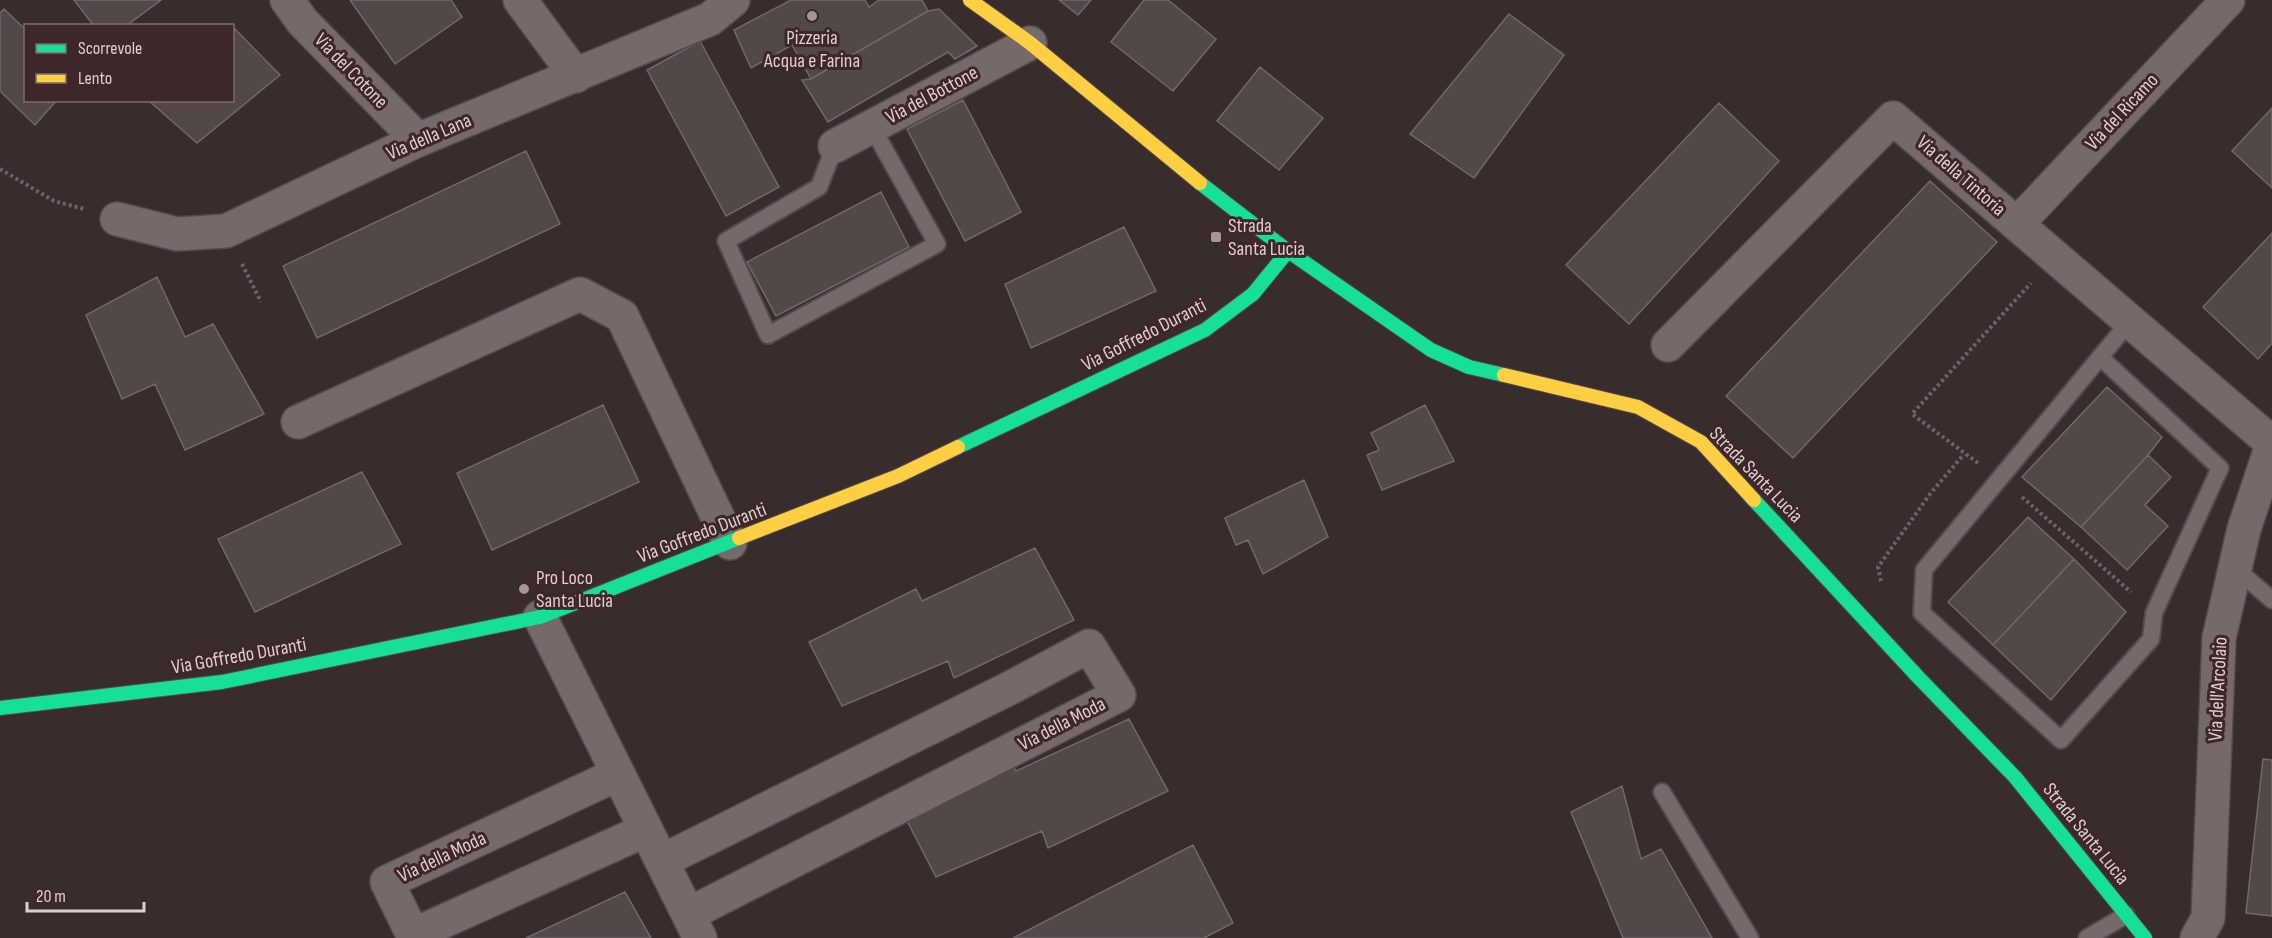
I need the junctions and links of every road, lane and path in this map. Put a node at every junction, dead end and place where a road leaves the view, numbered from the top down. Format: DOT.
graph roads {
  1 [pos="287,0"];
  2 [pos="520,0"];
  3 [pos="733,0"];
  4 [pos="970,0"];
  5 [pos="2228,0"];
  6 [pos="1030,43"];
  7 [pos="576,76"];
  8 [pos="872,127"];
  9 [pos="418,140"];
  10 [pos="835,146"];
  11 [pos="0,169"];
  12 [pos="117,219"];
  13 [pos="2017,224"];
  14 [pos="1288,251"];
  15 [pos="2055,257"];
  16 [pos="2130,321"];
  17 [pos="1668,345"];
  18 [pos="2100,357"];
  19 [pos="298,422"];
  20 [pos="2272,444"];
  21 [pos="2000,478"];
  22 [pos="730,543"];
  23 [pos="2235,568"];
  24 [pos="1883,588"];
  25 [pos="2272,600"];
  26 [pos="2154,613"];
  27 [pos="540,617"];
  28 [pos="0,708"];
  29 [pos="618,774"];
  30 [pos="1662,792"];
  31 [pos="646,830"];
  32 [pos="662,861"];
  33 [pos="2126,915"];
  34 [pos="695,926"];
  35 [pos="1750,938"];
  36 [pos="2087,938"];
  37 [pos="2145,938"];
  38 [pos="2196,938"];
  1 -- 9 [label="street, Via del Cotone"];
  2 -- 7 [label="street"];
  3 -- 7 [label="street, Via della Lana"];
  4 -- 6 [label="street, Strada Santa Lucia"];
  5 -- 13 [label="street, Via del Ricamo"];
  6 -- 8 [label="street, Via del Bottone"];
  6 -- 14 [label="street, Strada Santa Lucia"];
  7 -- 9 [label="street, Via della Lana"];
  8 -- 10 [label="street, Via del Bottone"];
  8 -- 10 [label="lane"];
  9 -- 12 [label="street, Via della Lana"];
  11 -- 12 [label="path"];
  13 -- 15 [label="street, Via della Tintoria"];
  13 -- 17 [label="street, Via della Tintoria"];
  14 -- 22 [label="street, Via Goffredo Duranti"];
  14 -- 33 [label="street, Strada Santa Lucia"];
  15 -- 16 [label="street, Via della Tintoria"];
  15 -- 24 [label="path"];
  16 -- 18 [label="lane"];
  16 -- 20 [label="street, Via della Tintoria"];
  18 -- 21 [label="lane"];
  18 -- 26 [label="lane"];
  19 -- 22 [label="street"];
  20 -- 23 [label="street, Via dell'Arcolaio"];
  21 -- 26 [label="path"];
  21 -- 26 [label="lane"];
  22 -- 27 [label="street, Via Goffredo Duranti"];
  23 -- 25 [label="lane"];
  23 -- 38 [label="street, Via dell'Arcolaio"];
  27 -- 28 [label="street, Via Goffredo Duranti"];
  27 -- 29 [label="street, Via della Moda"];
  29 -- 31 [label="street, Via della Moda"];
  29 -- 31 [label="street, Via della Moda"];
  30 -- 35 [label="lane"];
  31 -- 32 [label="street, Via della Moda"];
  32 -- 34 [label="street, Via della Moda"];
  32 -- 34 [label="street, Via della Moda"];
  33 -- 36 [label="lane"];
  33 -- 37 [label="street, Strada Santa Lucia"];
}
